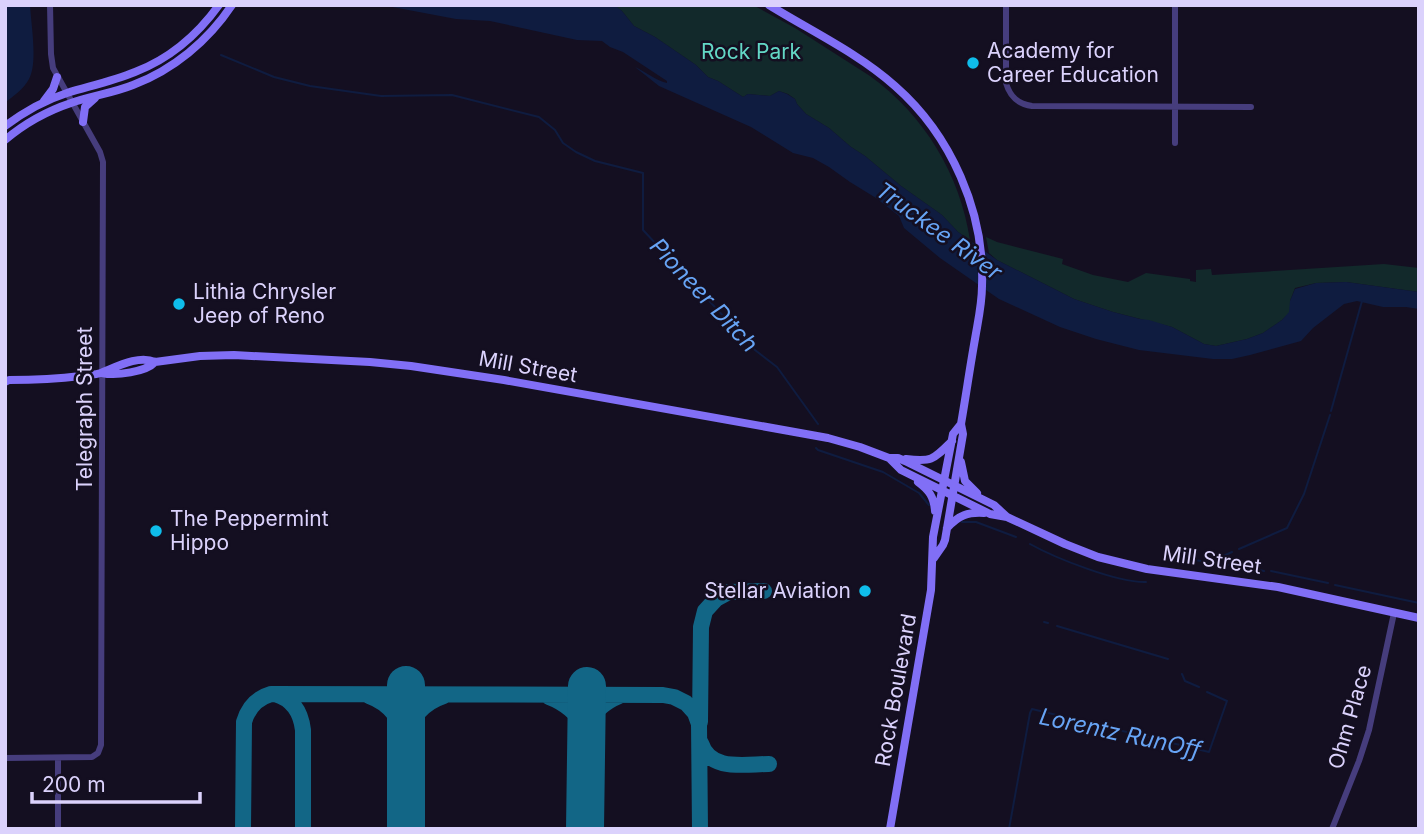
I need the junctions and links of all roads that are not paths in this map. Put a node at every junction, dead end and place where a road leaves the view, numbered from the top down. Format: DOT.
graph roads {
  1 [pos="50,5"];
  2 [pos="219,5"];
  3 [pos="232,5"];
  4 [pos="769,5"];
  5 [pos="1006,5"];
  6 [pos="1175,5"];
  7 [pos="57,76"];
  8 [pos="66,93"];
  9 [pos="100,95"];
  10 [pos="72,102"];
  11 [pos="42,103"];
  12 [pos="1175,106"];
  13 [pos="1251,107"];
  14 [pos="83,122"];
  15 [pos="5,126"];
  16 [pos="5,140"];
  17 [pos="1175,143"];
  18 [pos="102,373"];
  19 [pos="7,380"];
  20 [pos="961,424"];
  21 [pos="951,441"];
  22 [pos="960,453"];
  23 [pos="893,458"];
  24 [pos="901,470"];
  25 [pos="944,480"];
  26 [pos="954,485"];
  27 [pos="942,490"];
  28 [pos="953,495"];
  29 [pos="983,499"];
  30 [pos="990,513"];
  31 [pos="1007,517"];
  32 [pos="935,526"];
  33 [pos="947,528"];
  34 [pos="934,558"];
  35 [pos="1394,612"];
  36 [pos="1419,618"];
  37 [pos="5,758"];
  38 [pos="58,758"];
  39 [pos="58,829"];
  40 [pos="890,829"];
  41 [pos="1332,829"];
  1 -- 7 [label="street, Telegraph Street"];
  2 -- 8 [label="main road"];
  3 -- 9 [label="main road"];
  4 -- 20 [label="main road, Rock Boulevard"];
  5 -- 12 [label="street"];
  6 -- 12 [label="street"];
  7 -- 8 [label="street, Telegraph Street"];
  7 -- 11 [label="main road"];
  8 -- 10 [label="street, Telegraph Street"];
  8 -- 11 [label="main road"];
  9 -- 10 [label="main road"];
  9 -- 14 [label="main road"];
  10 -- 14 [label="street, Telegraph Street"];
  10 -- 16 [label="main road"];
  11 -- 15 [label="main road"];
  12 -- 13 [label="street"];
  12 -- 17 [label="street"];
  14 -- 18 [label="street, Telegraph Street"];
  18 -- 19 [label="main road, Mill Street"];
  18 -- 23 [label="main road, Mill Street"];
  18 -- 38 [label="street, Telegraph Street"];
  20 -- 21 [label="main road, Rock Boulevard"];
  20 -- 22 [label="main road, Rock Boulevard"];
  21 -- 23 [label="main road"];
  21 -- 25 [label="main road, Rock Boulevard"];
  22 -- 26 [label="main road, Rock Boulevard"];
  22 -- 29 [label="main road"];
  23 -- 24 [label="main road, Mill Street"];
  23 -- 25 [label="main road, Mill Street"];
  24 -- 27 [label="main road, Mill Street"];
  24 -- 32 [label="main road"];
  25 -- 26 [label="main road, Mill Street"];
  25 -- 27 [label="main road, Rock Boulevard"];
  26 -- 28 [label="main road, Rock Boulevard"];
  26 -- 29 [label="main road, Mill Street"];
  27 -- 28 [label="main road, Mill Street"];
  27 -- 32 [label="main road, Rock Boulevard"];
  28 -- 30 [label="main road, Mill Street"];
  28 -- 33 [label="main road, Rock Boulevard"];
  29 -- 31 [label="main road, Mill Street"];
  30 -- 31 [label="main road, Mill Street"];
  30 -- 33 [label="main road"];
  31 -- 35 [label="main road, Mill Street"];
  32 -- 34 [label="main road, Rock Boulevard"];
  33 -- 34 [label="main road, Rock Boulevard"];
  34 -- 40 [label="main road, Rock Boulevard"];
  35 -- 36 [label="main road, Mill Street"];
  35 -- 41 [label="street, Ohm Place"];
  37 -- 38 [label="street"];
  38 -- 39 [label="street"];
}
